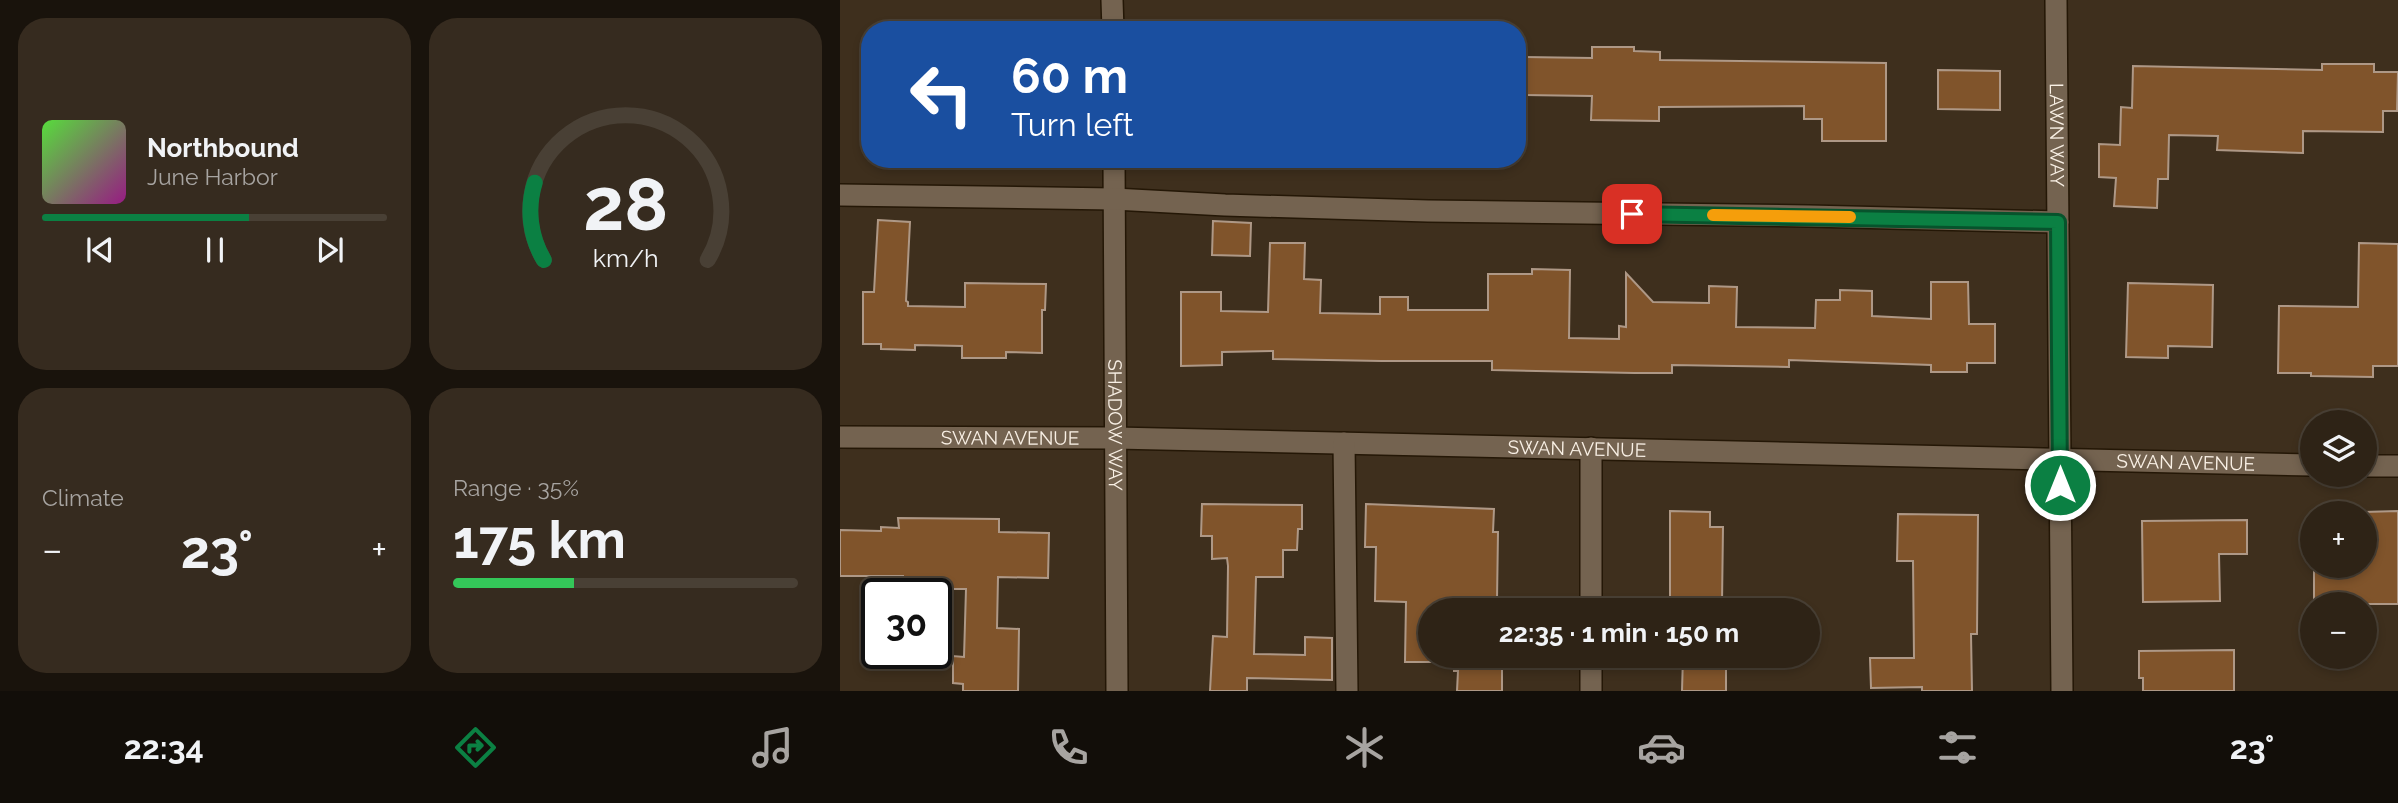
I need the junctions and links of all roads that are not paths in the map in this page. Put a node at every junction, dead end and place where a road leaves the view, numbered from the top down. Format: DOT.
graph roads {
  1 [pos="1112,0"];
  2 [pos="2056,0"];
  3 [pos="1113,21"];
  4 [pos="1114,168"];
  5 [pos="840,195"];
  6 [pos="1114,199"];
  7 [pos="2058,222"];
  8 [pos="840,437"];
  9 [pos="1116,438"];
  10 [pos="1344,443"];
  11 [pos="1591,449"];
  12 [pos="2060,459"];
  13 [pos="2300,464"];
  14 [pos="2377,466"];
  15 [pos="2398,467"];
  16 [pos="1591,598"];
  17 [pos="1591,668"];
  18 [pos="1117,691"];
  19 [pos="1347,691"];
  20 [pos="1591,691"];
  21 [pos="2062,691"];
  1 -- 3 [label="street"];
  2 -- 7 [label="street, LAWN WAY"];
  4 -- 6 [label="street, SHADOW WAY"];
  5 -- 6 [label="street"];
  6 -- 7 [label="street"];
  6 -- 9 [label="street, SHADOW WAY"];
  7 -- 12 [label="street, LAWN WAY"];
  8 -- 9 [label="street, SWAN AVENUE"];
  9 -- 10 [label="street, SWAN AVENUE"];
  9 -- 18 [label="street, SHADOW WAY"];
  10 -- 11 [label="street, SWAN AVENUE"];
  10 -- 19 [label="street"];
  11 -- 12 [label="street, SWAN AVENUE"];
  11 -- 16 [label="street"];
  12 -- 13 [label="street, SWAN AVENUE"];
  12 -- 21 [label="street, LAWN WAY"];
  14 -- 15 [label="street"];
  17 -- 20 [label="street"];
}
